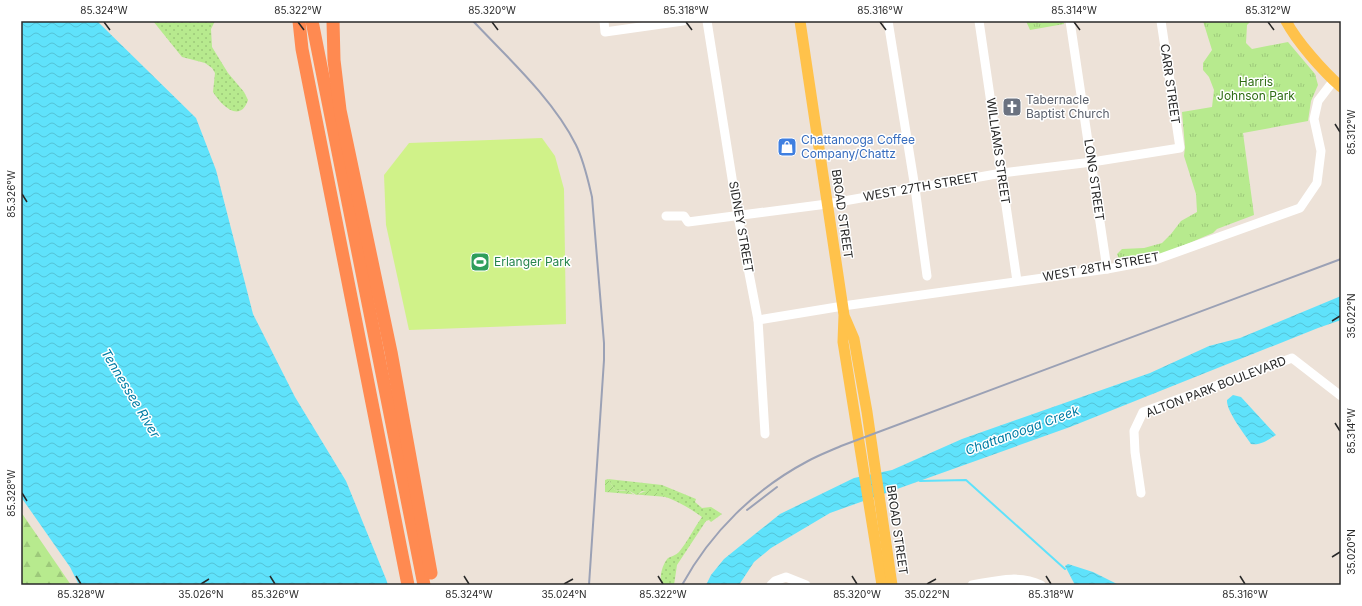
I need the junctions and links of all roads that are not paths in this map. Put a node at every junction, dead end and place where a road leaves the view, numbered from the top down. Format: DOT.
graph roads {
  1 [pos="296,21"];
  2 [pos="299,21"];
  3 [pos="312,21"];
  4 [pos="318,21"];
  5 [pos="333,21"];
  6 [pos="604,21"];
  7 [pos="683,21"];
  8 [pos="707,21"];
  9 [pos="800,21"];
  10 [pos="888,21"];
  11 [pos="979,21"];
  12 [pos="1070,21"];
  13 [pos="1161,21"];
  14 [pos="1286,21"];
  15 [pos="302,49"];
  16 [pos="319,57"];
  17 [pos="1337,83"];
  18 [pos="1180,148"];
  19 [pos="1092,162"];
  20 [pos="1002,173"];
  21 [pos="915,188"];
  22 [pos="827,204"];
  23 [pos="666,216"];
  24 [pos="738,216"];
  25 [pos="1107,269"];
  26 [pos="927,276"];
  27 [pos="1017,281"];
  28 [pos="843,311"];
  29 [pos="758,320"];
  30 [pos="1341,396"];
  31 [pos="765,434"];
  32 [pos="1140,493"];
  33 [pos="802,584"];
  34 [pos="408,585"];
  35 [pos="424,585"];
  36 [pos="433,585"];
  37 [pos="771,585"];
  38 [pos="882,585"];
  39 [pos="892,585"];
  40 [pos="972,585"];
  41 [pos="1041,585"];
  1 -- 15 [label="highway"];
  2 -- 15 [label="highway"];
  3 -- 16 [label="highway"];
  4 -- 16 [label="highway"];
  5 -- 36 [label="highway"];
  6 -- 7 [label="street"];
  8 -- 24 [label="street, SIDNEY STREET"];
  9 -- 22 [label="main road, BROAD STREET"];
  10 -- 21 [label="street"];
  11 -- 20 [label="street, WILLIAMS STREET"];
  12 -- 19 [label="street, LONG STREET"];
  13 -- 18 [label="street, CARR STREET"];
  14 -- 17 [label="main road"];
  15 -- 34 [label="highway"];
  16 -- 35 [label="highway"];
  17 -- 25 [label="street, WEST 28TH STREET"];
  18 -- 19 [label="street, WEST 27TH STREET"];
  19 -- 20 [label="street, WEST 27TH STREET"];
  19 -- 25 [label="street, LONG STREET"];
  20 -- 21 [label="street, WEST 27TH STREET"];
  20 -- 27 [label="street, WILLIAMS STREET"];
  21 -- 22 [label="street, WEST 27TH STREET"];
  21 -- 26 [label="street"];
  22 -- 24 [label="street, WEST 27TH STREET"];
  22 -- 28 [label="main road, BROAD STREET"];
  23 -- 24 [label="street, WEST 27TH STREET"];
  24 -- 29 [label="street, SIDNEY STREET"];
  25 -- 27 [label="street, WEST 28TH STREET"];
  27 -- 28 [label="street, WEST 28TH STREET"];
  28 -- 29 [label="street, WEST 28TH STREET"];
  28 -- 38 [label="main road, BROAD STREET"];
  28 -- 39 [label="main road, BROAD STREET"];
  29 -- 31 [label="street, SIDNEY STREET"];
  30 -- 32 [label="street, ALTON PARK BOULEVARD"];
  33 -- 37 [label="street"];
  40 -- 41 [label="street"];
}
